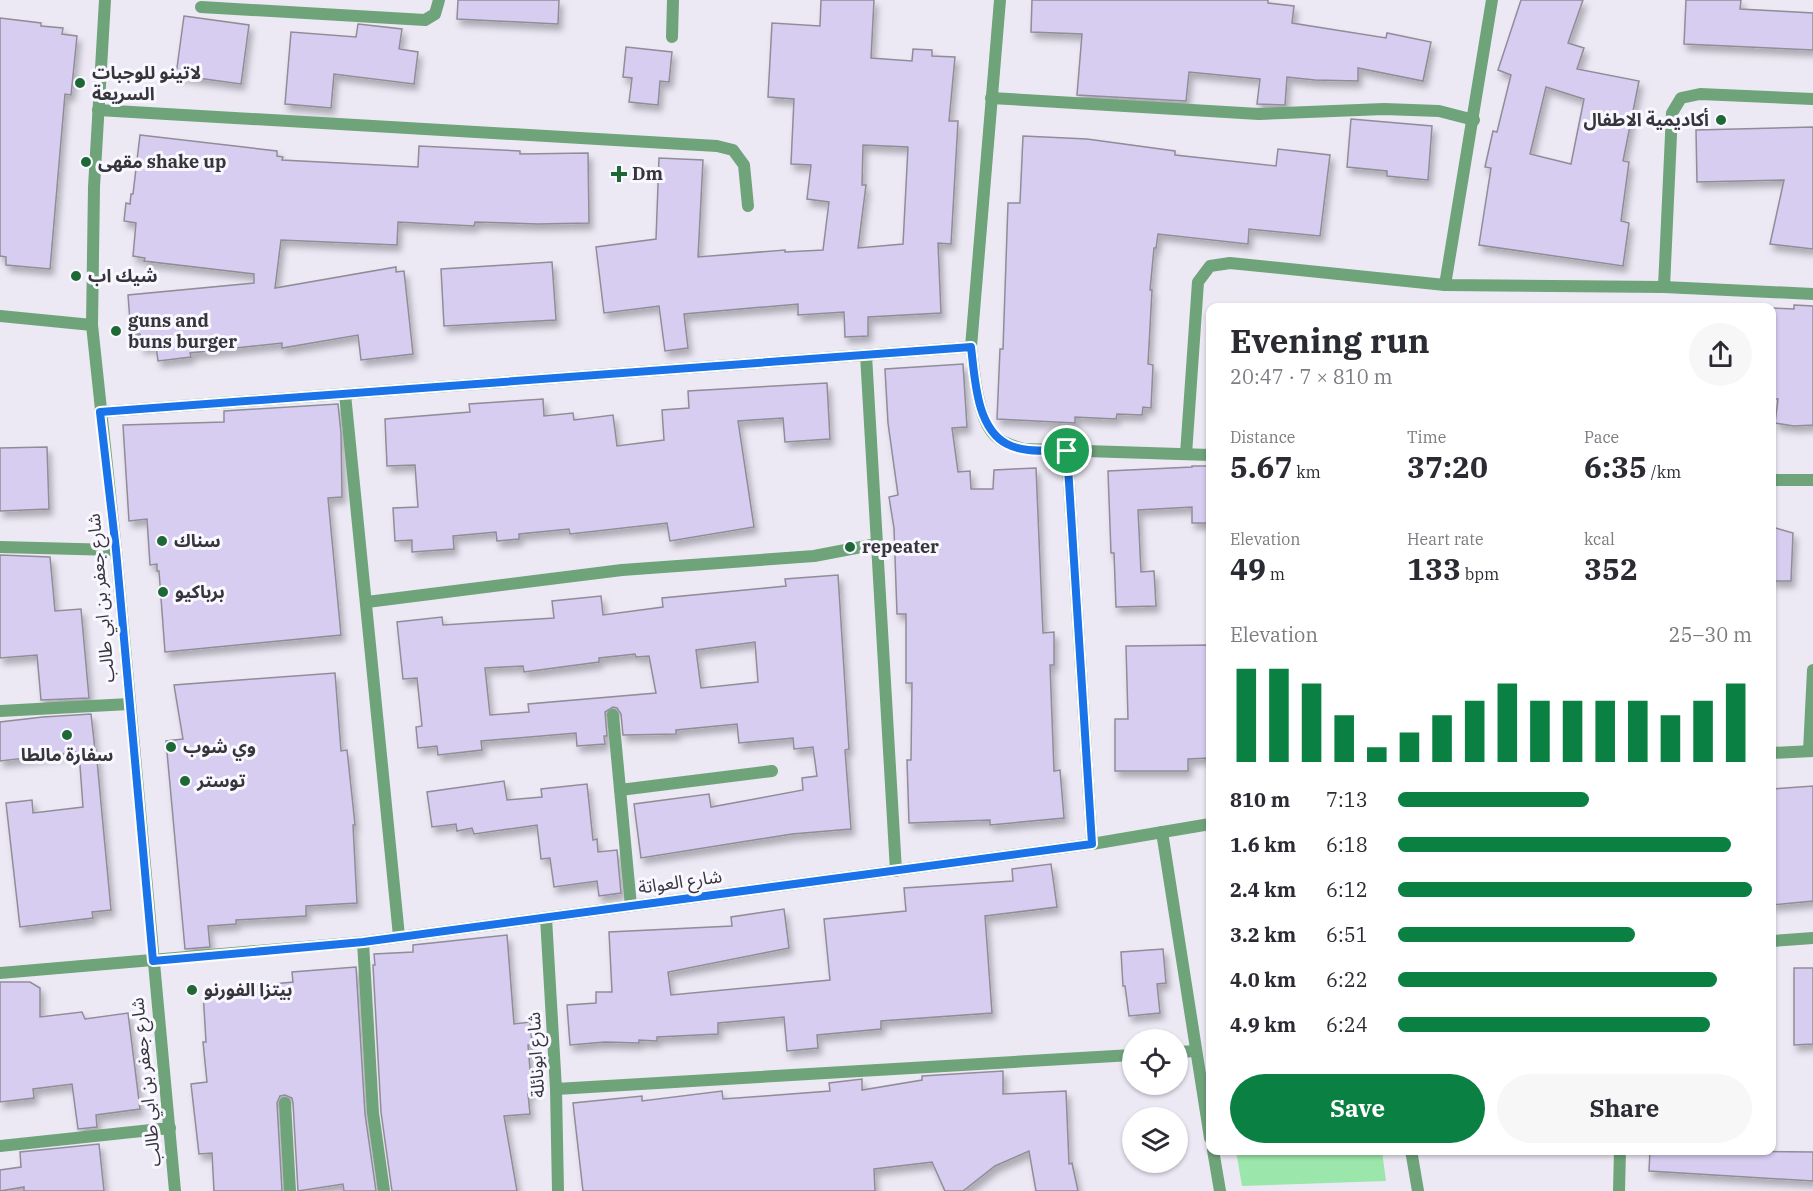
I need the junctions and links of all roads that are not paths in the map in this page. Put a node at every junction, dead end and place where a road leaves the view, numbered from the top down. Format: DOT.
graph roads {
  1 [pos="105,0"];
  2 [pos="439,0"];
  3 [pos="673,0"];
  4 [pos="1000,0"];
  5 [pos="1492,0"];
  6 [pos="201,7"];
  7 [pos="672,37"];
  8 [pos="992,98"];
  9 [pos="1813,99"];
  10 [pos="98,110"];
  11 [pos="1473,120"];
  12 [pos="748,206"];
  13 [pos="1445,285"];
  14 [pos="1664,287"];
  15 [pos="1813,294"];
  16 [pos="0,316"];
  17 [pos="92,325"];
  18 [pos="971,347"];
  19 [pos="866,355"];
  20 [pos="345,394"];
  21 [pos="100,412"];
  22 [pos="1067,451"];
  23 [pos="1186,454"];
  24 [pos="1206,455"];
  25 [pos="1776,480"];
  26 [pos="1813,480"];
  27 [pos="877,544"];
  28 [pos="0,547"];
  29 [pos="116,550"];
  30 [pos="366,602"];
  31 [pos="1813,670"];
  32 [pos="129,704"];
  33 [pos="0,711"];
  34 [pos="613,715"];
  35 [pos="1811,751"];
  36 [pos="1776,753"];
  37 [pos="772,771"];
  38 [pos="620,790"];
  39 [pos="1206,825"];
  40 [pos="1162,832"];
  41 [pos="1092,844"];
  42 [pos="896,871"];
  43 [pos="631,906"];
  44 [pos="546,918"];
  45 [pos="399,936"];
  46 [pos="1813,938"];
  47 [pos="1776,941"];
  48 [pos="363,942"];
  49 [pos="153,961"];
  50 [pos="0,973"];
  51 [pos="1188,1051"];
  52 [pos="1196,1051"];
  53 [pos="1122,1056"];
  54 [pos="556,1089"];
  55 [pos="285,1103"];
  56 [pos="1206,1113"];
  57 [pos="170,1128"];
  58 [pos="0,1146"];
  59 [pos="1214,1155"];
  60 [pos="1412,1155"];
  61 [pos="1620,1155"];
  62 [pos="175,1191"];
  63 [pos="290,1191"];
  64 [pos="384,1191"];
  65 [pos="558,1191"];
  66 [pos="1220,1191"];
  67 [pos="1418,1191"];
  68 [pos="1619,1191"];
  1 -- 10 [label="street, شارع جعفر بن ابي طالب"];
  2 -- 6 [label="street"];
  3 -- 7 [label="street"];
  4 -- 8 [label="street"];
  5 -- 11 [label="street"];
  8 -- 11 [label="street"];
  8 -- 18 [label="street"];
  9 -- 14 [label="street"];
  10 -- 12 [label="street"];
  10 -- 17 [label="street, شارع جعفر بن ابي طالب"];
  11 -- 13 [label="street"];
  13 -- 14 [label="street"];
  13 -- 23 [label="street"];
  14 -- 15 [label="street"];
  16 -- 17 [label="street"];
  17 -- 21 [label="street, شارع جعفر بن ابي طالب"];
  18 -- 19 [label="street"];
  18 -- 22 [label="street"];
  19 -- 20 [label="street"];
  19 -- 27 [label="street"];
  20 -- 21 [label="street"];
  20 -- 30 [label="street"];
  21 -- 29 [label="street, شارع جعفر بن ابي طالب"];
  22 -- 23 [label="street"];
  22 -- 41 [label="street"];
  23 -- 24 [label="street"];
  25 -- 26 [label="street"];
  27 -- 30 [label="street"];
  27 -- 42 [label="street"];
  28 -- 29 [label="street"];
  29 -- 32 [label="street, شارع جعفر بن ابي طالب"];
  30 -- 45 [label="street"];
  31 -- 35 [label="street"];
  32 -- 33 [label="street"];
  32 -- 49 [label="street, شارع جعفر بن ابي طالب"];
  34 -- 38 [label="street"];
  35 -- 36 [label="street"];
  37 -- 38 [label="street"];
  38 -- 43 [label="street"];
  39 -- 40 [label="street, شارع العواتة"];
  40 -- 41 [label="street, شارع العواتة"];
  40 -- 52 [label="street"];
  41 -- 42 [label="street, شارع العواتة"];
  42 -- 43 [label="street, شارع العواتة"];
  43 -- 44 [label="street, شارع العواتة"];
  44 -- 45 [label="street, شارع العواتة"];
  44 -- 54 [label="street, شارع ابونائلة"];
  45 -- 48 [label="street, شارع العواتة"];
  46 -- 47 [label="street"];
  48 -- 49 [label="street, شارع العواتة"];
  48 -- 64 [label="street"];
  49 -- 50 [label="street, شارع العواتة"];
  49 -- 57 [label="street, شارع جعفر بن ابي طالب"];
  51 -- 52 [label="street"];
  52 -- 56 [label="street"];
  53 -- 54 [label="street"];
  54 -- 65 [label="street, شارع ابونائلة"];
  55 -- 63 [label="street"];
  57 -- 58 [label="street"];
  57 -- 62 [label="street, شارع جعفر بن ابي طالب"];
  59 -- 66 [label="street"];
  60 -- 67 [label="street"];
  61 -- 68 [label="street"];
}
